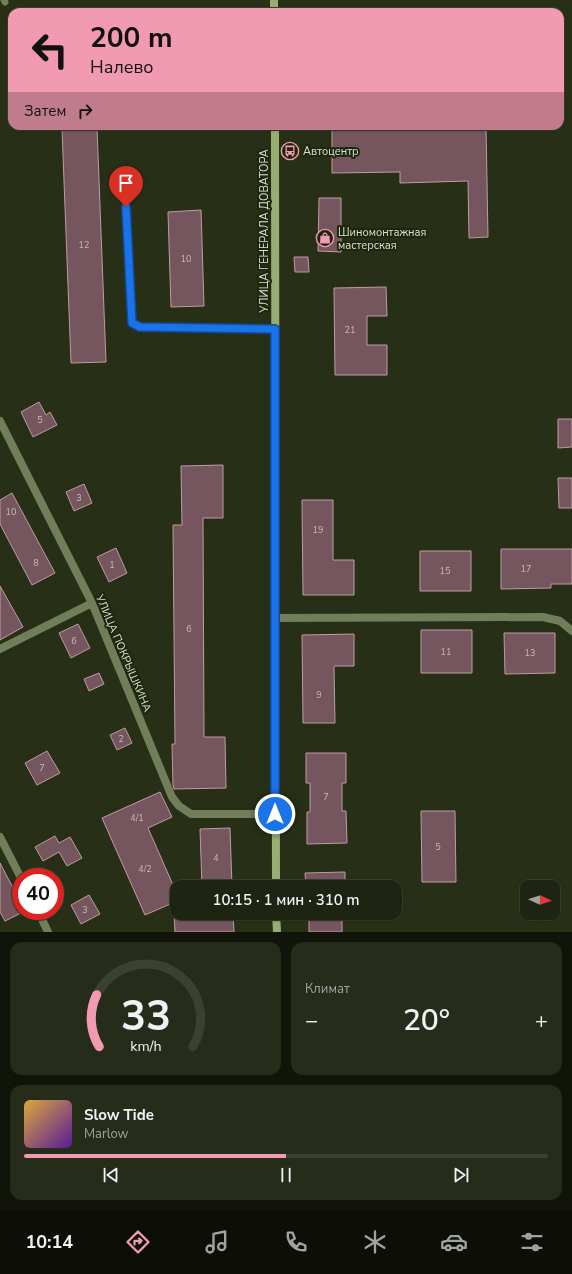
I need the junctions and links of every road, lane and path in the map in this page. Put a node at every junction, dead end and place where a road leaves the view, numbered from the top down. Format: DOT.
graph roads {
  1 [pos="274,130"];
  2 [pos="124,178"];
  3 [pos="275,329"];
  4 [pos="0,421"];
  5 [pos="92,603"];
  6 [pos="275,618"];
  7 [pos="572,631"];
  8 [pos="0,649"];
  9 [pos="275,814"];
  10 [pos="0,837"];
  11 [pos="16,868"];
  12 [pos="276,880"];
  13 [pos="42,920"];
  14 [pos="276,920"];
  15 [pos="48,932"];
  16 [pos="277,932"];
  1 -- 3 [label="street, УЛИЦА ГЕНЕРАЛА ДОВАТОРА"];
  2 -- 3 [label="lane"];
  3 -- 6 [label="street, УЛИЦА ГЕНЕРАЛА ДОВАТОРА"];
  4 -- 5 [label="street, УЛИЦА ПОКРЫШКИНА"];
  5 -- 8 [label="street"];
  5 -- 9 [label="street, УЛИЦА ПОКРЫШКИНА"];
  6 -- 7 [label="street"];
  6 -- 9 [label="street, УЛИЦА ГЕНЕРАЛА ДОВАТОРА"];
  9 -- 12 [label="street, УЛИЦА ГЕНЕРАЛА ДОВАТОРА"];
  10 -- 11 [label="street"];
  13 -- 15 [label="street"];
  14 -- 16 [label="street"];
}
